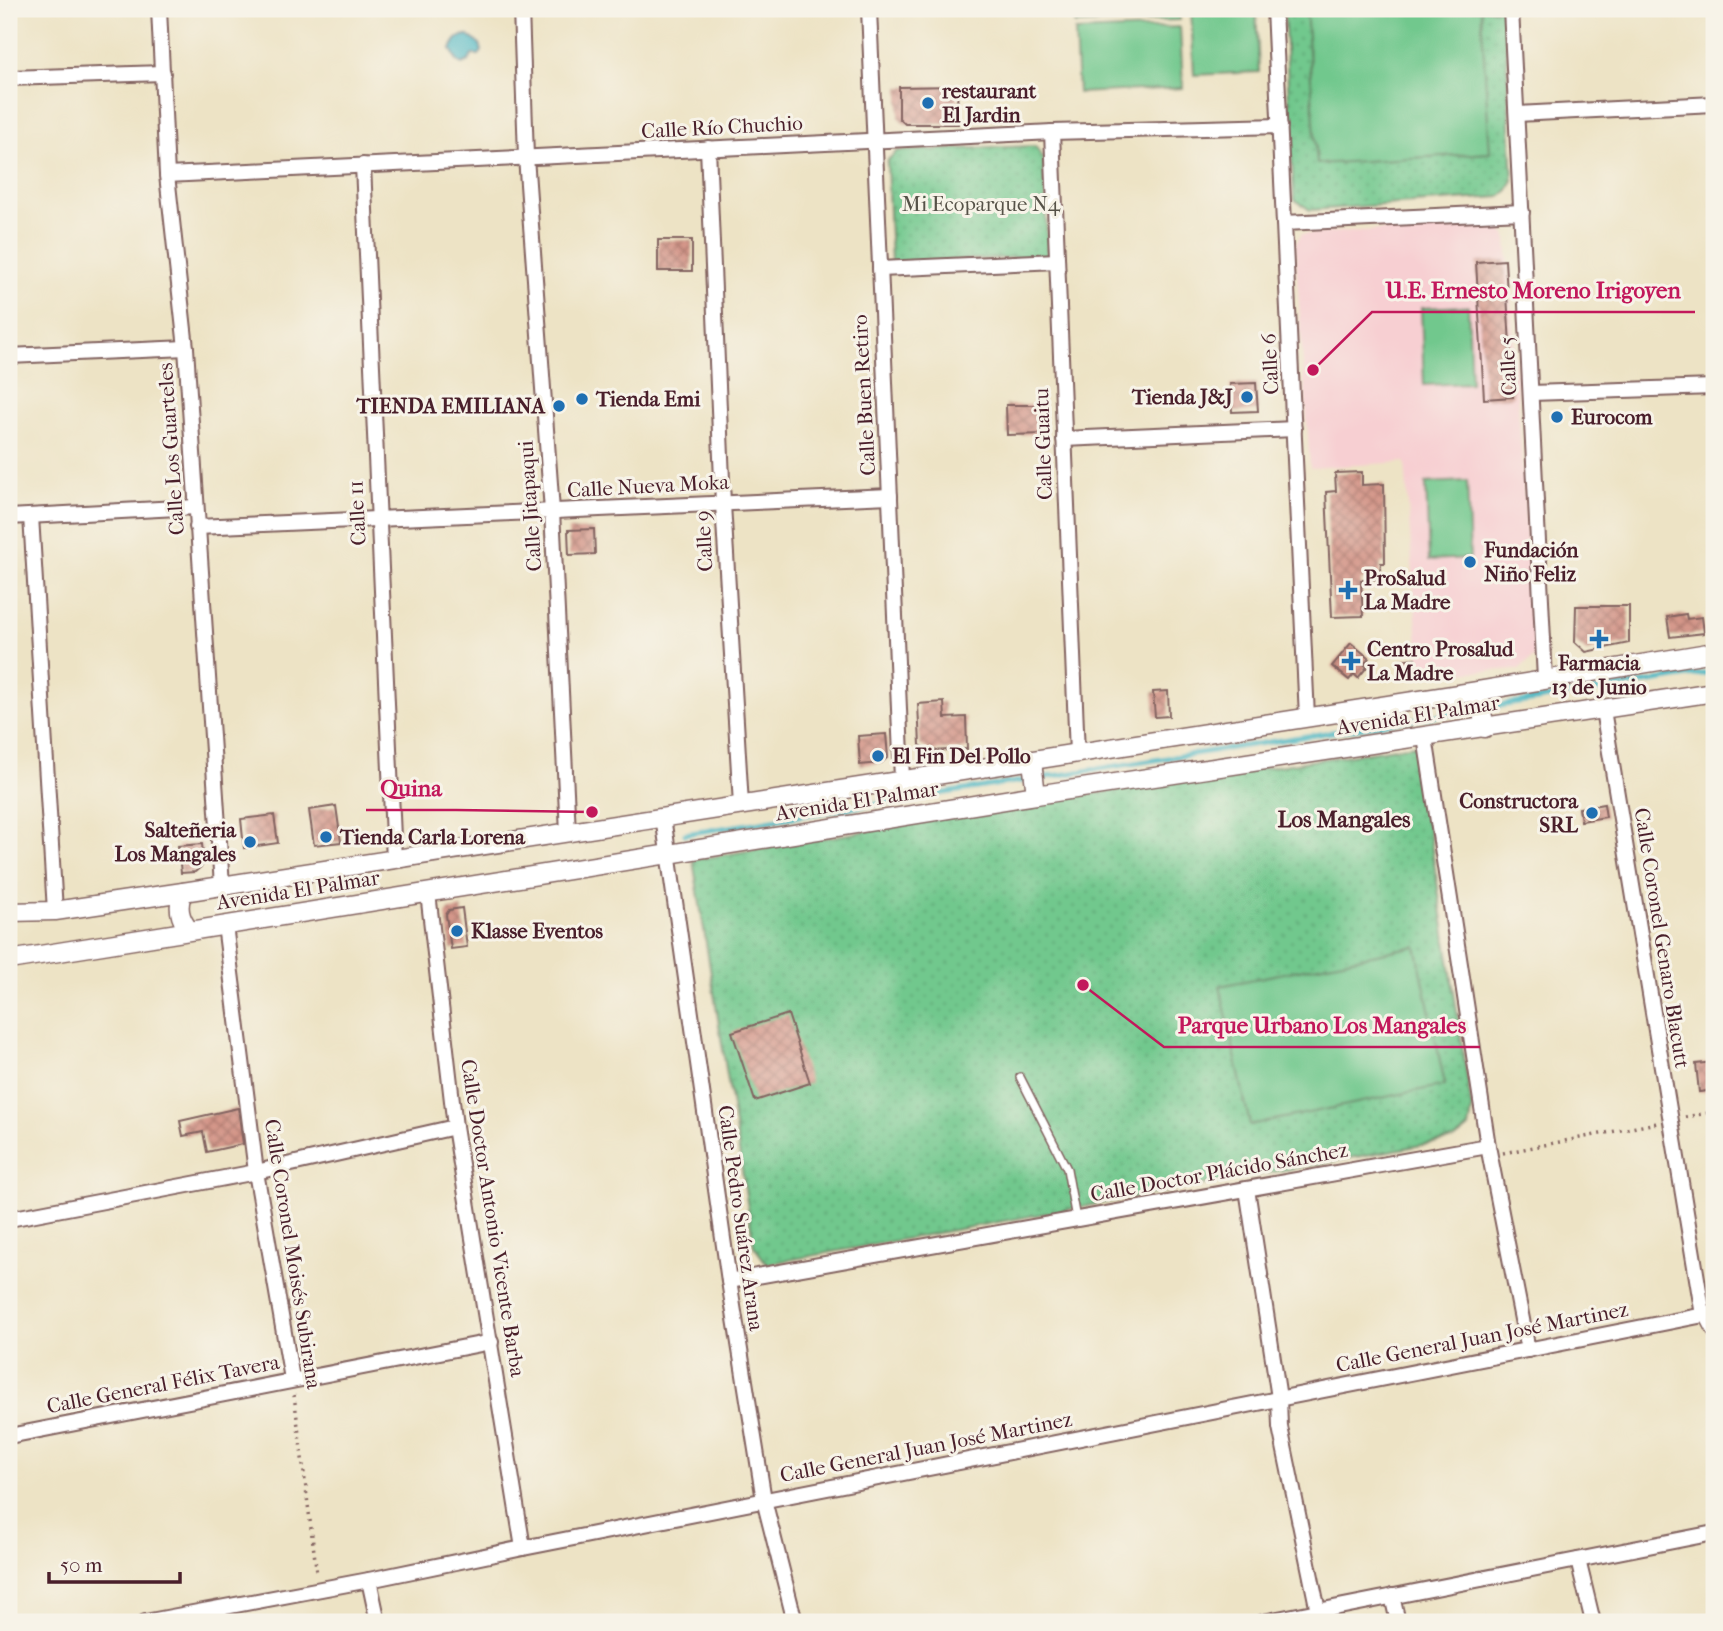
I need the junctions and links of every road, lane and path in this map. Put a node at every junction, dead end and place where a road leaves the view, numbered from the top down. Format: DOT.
graph roads {
  1 [pos="159,9"];
  2 [pos="521,9"];
  3 [pos="869,9"];
  4 [pos="1274,9"];
  5 [pos="1511,9"];
  6 [pos="163,73"];
  7 [pos="9,78"];
  8 [pos="1714,104"];
  9 [pos="1517,114"];
  10 [pos="1280,126"];
  11 [pos="1052,132"];
  12 [pos="874,141"];
  13 [pos="708,148"];
  14 [pos="526,157"];
  15 [pos="363,165"];
  16 [pos="167,175"];
  17 [pos="1522,212"];
  18 [pos="1284,223"];
  19 [pos="1057,261"];
  20 [pos="880,269"];
  21 [pos="186,348"];
  22 [pos="9,356"];
  23 [pos="1714,387"];
  24 [pos="1531,393"];
  25 [pos="1294,429"];
  26 [pos="1064,439"];
  27 [pos="890,496"];
  28 [pos="723,504"];
  29 [pos="196,507"];
  30 [pos="552,511"];
  31 [pos="31,516"];
  32 [pos="9,517"];
  33 [pos="378,519"];
  34 [pos="197,527"];
  35 [pos="1714,652"];
  36 [pos="1545,679"];
  37 [pos="1714,692"];
  38 [pos="1479,695"];
  39 [pos="1603,710"];
  40 [pos="1307,718"];
  41 [pos="1484,724"];
  42 [pos="1424,737"];
  43 [pos="1077,754"];
  44 [pos="1034,778"];
  45 [pos="902,779"];
  46 [pos="741,805"];
  47 [pos="663,817"];
  48 [pos="568,832"];
  49 [pos="668,856"];
  50 [pos="394,860"];
  51 [pos="222,886"];
  52 [pos="183,892"];
  53 [pos="428,894"];
  54 [pos="55,911"];
  55 [pos="9,912"];
  56 [pos="225,925"];
  57 [pos="189,930"];
  58 [pos="9,960"];
  59 [pos="1020,1077"];
  60 [pos="1714,1112"];
  61 [pos="1670,1120"];
  62 [pos="455,1127"];
  63 [pos="1488,1146"];
  64 [pos="257,1172"];
  65 [pos="1247,1189"];
  66 [pos="9,1219"];
  67 [pos="1076,1219"];
  68 [pos="729,1281"];
  69 [pos="1709,1314"];
  70 [pos="1714,1337"];
  71 [pos="491,1342"];
  72 [pos="1528,1350"];
  73 [pos="292,1379"];
  74 [pos="1279,1398"];
  75 [pos="9,1436"];
  76 [pos="764,1500"];
  77 [pos="1714,1533"];
  78 [pos="523,1548"];
  79 [pos="1578,1560"];
  80 [pos="369,1580"];
  81 [pos="318,1589"];
  82 [pos="1392,1597"];
  83 [pos="1318,1611"];
  84 [pos="145,1622"];
  85 [pos="378,1622"];
  86 [pos="795,1622"];
  87 [pos="1263,1622"];
  88 [pos="1398,1622"];
  89 [pos="1593,1622"];
  1 -- 6 [label="street, Calle Los Guarteles"];
  2 -- 14 [label="street, Calle Jitapaqui"];
  3 -- 12 [label="street, Calle Buen Retiro"];
  4 -- 10 [label="street, Calle 6"];
  5 -- 9 [label="street, Calle 5"];
  6 -- 7 [label="street"];
  6 -- 16 [label="street, Calle Los Guarteles"];
  8 -- 9 [label="street"];
  9 -- 17 [label="street, Calle 5"];
  10 -- 11 [label="street, Calle Río Chuchio"];
  10 -- 18 [label="street, Calle 6"];
  11 -- 12 [label="street, Calle Río Chuchio"];
  11 -- 19 [label="street, Calle Guaitu"];
  12 -- 13 [label="street, Calle Río Chuchio"];
  12 -- 20 [label="street, Calle Buen Retiro"];
  13 -- 14 [label="street, Calle Río Chuchio"];
  13 -- 28 [label="street, Calle 9"];
  14 -- 15 [label="street, Calle Río Chuchio"];
  14 -- 30 [label="street, Calle Jitapaqui"];
  15 -- 16 [label="street, Calle Río Chuchio"];
  15 -- 33 [label="street, Calle 11"];
  16 -- 21 [label="street, Calle Los Guarteles"];
  17 -- 18 [label="street"];
  17 -- 24 [label="street, Calle 5"];
  18 -- 25 [label="street, Calle 6"];
  19 -- 20 [label="street"];
  19 -- 26 [label="street, Calle Guaitu"];
  20 -- 27 [label="street, Calle Buen Retiro"];
  21 -- 22 [label="street"];
  21 -- 29 [label="street, Calle Los Guarteles"];
  23 -- 24 [label="street"];
  24 -- 36 [label="street, Calle 5"];
  25 -- 26 [label="street"];
  25 -- 40 [label="street, Calle 6"];
  26 -- 43 [label="street, Calle Guaitu"];
  27 -- 28 [label="street, Calle Nueva Moka"];
  27 -- 45 [label="street, Calle Buen Retiro"];
  28 -- 30 [label="street, Calle Nueva Moka"];
  28 -- 46 [label="street, Calle 9"];
  29 -- 31 [label="street"];
  29 -- 34 [label="street, Calle Los Guarteles"];
  30 -- 33 [label="street, Calle Nueva Moka"];
  30 -- 48 [label="street, Calle Jitapaqui"];
  31 -- 32 [label="street"];
  31 -- 54 [label="street"];
  33 -- 34 [label="street, Calle Nueva Moka"];
  33 -- 50 [label="street, Calle 11"];
  34 -- 51 [label="street, Calle Los Guarteles"];
  35 -- 36 [label="street, Avenida El Palmar"];
  36 -- 38 [label="street, Avenida El Palmar"];
  37 -- 39 [label="street, Avenida El Palmar"];
  38 -- 40 [label="street, Avenida El Palmar"];
  38 -- 41 [label="street"];
  39 -- 41 [label="street, Avenida El Palmar"];
  39 -- 61 [label="street, Calle Coronel Genaro Blacutt"];
  40 -- 43 [label="street, Avenida El Palmar"];
  41 -- 42 [label="street, Avenida El Palmar"];
  42 -- 44 [label="street, Avenida El Palmar"];
  42 -- 63 [label="street"];
  43 -- 44 [label="street, Avenida El Palmar"];
  44 -- 45 [label="street, Avenida El Palmar"];
  44 -- 49 [label="street, Avenida El Palmar"];
  45 -- 46 [label="street, Avenida El Palmar"];
  46 -- 47 [label="street, Avenida El Palmar"];
  47 -- 48 [label="street, Avenida El Palmar"];
  47 -- 49 [label="street, Calle Pedro Suárez Arana"];
  48 -- 50 [label="street, Avenida El Palmar"];
  49 -- 53 [label="street, Avenida El Palmar"];
  49 -- 68 [label="street, Calle Pedro Suárez Arana"];
  50 -- 51 [label="street, Avenida El Palmar"];
  51 -- 52 [label="street, Avenida El Palmar"];
  52 -- 54 [label="street, Avenida El Palmar"];
  52 -- 57 [label="street"];
  53 -- 56 [label="street, Avenida El Palmar"];
  53 -- 62 [label="street, Calle Doctor Antonio Vicente Barba"];
  54 -- 55 [label="street, Avenida El Palmar"];
  56 -- 57 [label="street, Avenida El Palmar"];
  56 -- 64 [label="street, Calle Coronel Moisés Subirana"];
  57 -- 58 [label="street, Avenida El Palmar"];
  59 -- 67 [label="lane"];
  60 -- 61 [label="path"];
  61 -- 63 [label="path"];
  61 -- 69 [label="street, Calle Coronel Genaro Blacutt"];
  62 -- 64 [label="street"];
  62 -- 71 [label="street, Calle Doctor Antonio Vicente Barba"];
  63 -- 65 [label="street, Calle Doctor Plácido Sánchez"];
  63 -- 72 [label="street"];
  64 -- 66 [label="street"];
  64 -- 73 [label="street, Calle Coronel Moisés Subirana"];
  65 -- 67 [label="street, Calle Doctor Plácido Sánchez"];
  65 -- 74 [label="street"];
  67 -- 68 [label="street, Calle Doctor Plácido Sánchez"];
  68 -- 76 [label="street, Calle Pedro Suárez Arana"];
  69 -- 70 [label="lane, Calle Coronel Genaro Blacutt"];
  69 -- 72 [label="street, Calle General Juan José Martinez"];
  71 -- 73 [label="street, Calle General Félix Tavera"];
  71 -- 78 [label="street, Calle Doctor Antonio Vicente Barba"];
  72 -- 74 [label="street, Calle General Juan José Martinez"];
  73 -- 75 [label="street, Calle General Félix Tavera"];
  73 -- 81 [label="path, Calle Coronel Moisés Subirana"];
  74 -- 76 [label="street, Calle General Juan José Martinez"];
  74 -- 83 [label="street"];
  76 -- 78 [label="street, Calle General Juan José Martinez"];
  76 -- 86 [label="street, Calle Pedro Suárez Arana"];
  77 -- 79 [label="street"];
  78 -- 80 [label="street, Calle General Juan José Martinez"];
  79 -- 82 [label="street"];
  79 -- 89 [label="street"];
  80 -- 81 [label="street, Calle General Juan José Martinez"];
  80 -- 85 [label="street"];
  81 -- 84 [label="street, Calle General Juan José Martinez"];
  82 -- 83 [label="street"];
  82 -- 88 [label="street"];
  83 -- 87 [label="street"];
}
